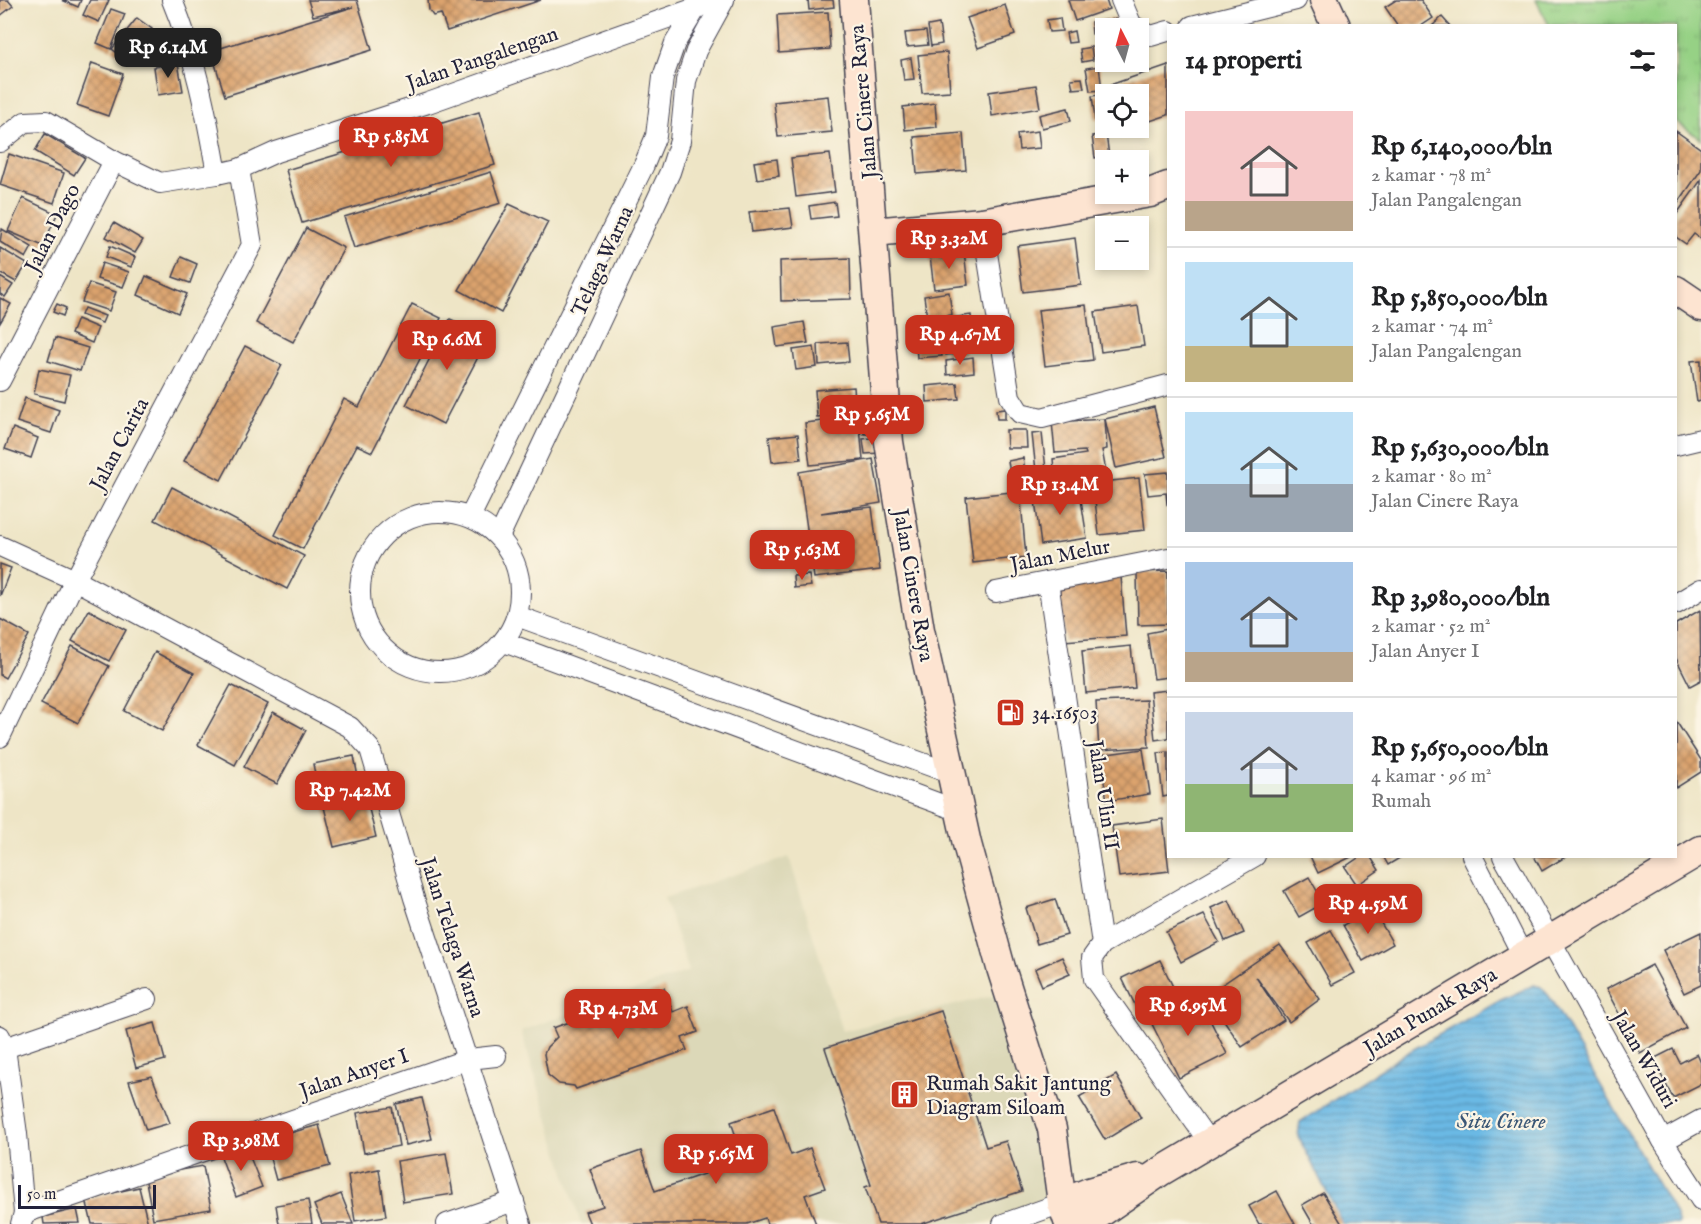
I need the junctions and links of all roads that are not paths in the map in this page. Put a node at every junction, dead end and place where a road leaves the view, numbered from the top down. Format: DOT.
graph roads {
  1 [pos="172,0"];
  2 [pos="718,0"];
  3 [pos="724,0"];
  4 [pos="854,0"];
  5 [pos="1121,0"];
  6 [pos="1296,0"];
  7 [pos="1324,0"];
  8 [pos="698,4"];
  9 [pos="1129,18"];
  10 [pos="1200,24"];
  11 [pos="1335,24"];
  12 [pos="1167,31"];
  13 [pos="1149,35"];
  14 [pos="0,142"];
  15 [pos="114,160"];
  16 [pos="239,169"];
  17 [pos="217,174"];
  18 [pos="1167,186"];
  19 [pos="982,222"];
  20 [pos="873,232"];
  21 [pos="1677,291"];
  22 [pos="1701,307"];
  23 [pos="0,381"];
  24 [pos="1167,385"];
  25 [pos="1701,439"];
  26 [pos="1677,445"];
  27 [pos="470,518"];
  28 [pos="499,537"];
  29 [pos="0,546"];
  30 [pos="1167,558"];
  31 [pos="75,580"];
  32 [pos="1048,582"];
  33 [pos="1701,589"];
  34 [pos="996,592"];
  35 [pos="1677,603"];
  36 [pos="517,616"];
  37 [pos="504,642"];
  38 [pos="2,728"];
  39 [pos="950,773"];
  40 [pos="959,811"];
  41 [pos="1701,850"];
  42 [pos="1250,858"];
  43 [pos="1473,858"];
  44 [pos="1504,858"];
  45 [pos="1550,940"];
  46 [pos="1102,944"];
  47 [pos="1523,956"];
  48 [pos="147,999"];
  49 [pos="2,1042"];
  50 [pos="496,1056"];
  51 [pos="469,1059"];
  52 [pos="1701,1120"];
  53 [pos="1663,1141"];
  54 [pos="1209,1142"];
  55 [pos="1701,1200"];
  56 [pos="514,1201"];
  57 [pos="1083,1214"];
  58 [pos="23,1218"];
  59 [pos="447,1224"];
  60 [pos="521,1224"];
  61 [pos="1003,1224"];
  1 -- 17 [label="street"];
  2 -- 8 [label="street, Jalan Pangalengan"];
  3 -- 28 [label="street, Telaga Warna"];
  4 -- 20 [label="main road, Jalan Cinere Raya"];
  5 -- 9 [label="street"];
  6 -- 10 [label="street"];
  7 -- 11 [label="main road"];
  8 -- 16 [label="street, Jalan Pangalengan"];
  8 -- 27 [label="street, Telaga Warna"];
  12 -- 13 [label="street"];
  14 -- 15 [label="street, Jalan Pangalengan"];
  15 -- 17 [label="street, Jalan Pangalengan"];
  15 -- 23 [label="street, Jalan Dago"];
  16 -- 17 [label="street, Jalan Pangalengan"];
  16 -- 31 [label="street, Jalan Carita"];
  18 -- 19 [label="main road"];
  19 -- 20 [label="main road"];
  19 -- 24 [label="street"];
  20 -- 39 [label="main road, Jalan Cinere Raya"];
  21 -- 22 [label="main road"];
  25 -- 26 [label="street"];
  27 -- 28 [label="street"];
  27 -- 37 [label="street"];
  28 -- 36 [label="street"];
  29 -- 31 [label="street, Jalan Telaga Warna"];
  30 -- 32 [label="street, Jalan Melur"];
  31 -- 38 [label="street, Jalan Carita"];
  31 -- 51 [label="street, Jalan Telaga Warna"];
  32 -- 34 [label="street, Jalan Melur"];
  32 -- 46 [label="street, Jalan Ulin II"];
  33 -- 35 [label="street"];
  36 -- 37 [label="street"];
  36 -- 39 [label="street"];
  37 -- 40 [label="street"];
  39 -- 40 [label="main road, Jalan Cinere Raya"];
  40 -- 57 [label="main road, Jalan Cinere Raya"];
  41 -- 45 [label="main road, Jalan Punak Raya"];
  42 -- 46 [label="street"];
  43 -- 47 [label="street"];
  44 -- 45 [label="street, Jalan Widuri"];
  45 -- 47 [label="main road, Jalan Punak Raya"];
  45 -- 53 [label="street, Jalan Widuri"];
  46 -- 54 [label="street"];
  47 -- 54 [label="main road, Jalan Punak Raya"];
  48 -- 49 [label="street"];
  49 -- 58 [label="street"];
  50 -- 51 [label="street, Jalan Anyer I"];
  51 -- 56 [label="street, Jalan Telaga Warna"];
  51 -- 58 [label="street, Jalan Anyer I"];
  52 -- 53 [label="street"];
  53 -- 55 [label="street, Jalan Widuri"];
  54 -- 57 [label="main road, Jalan Punak Raya"];
  56 -- 59 [label="street"];
  56 -- 60 [label="street, Jalan Telaga Warna"];
  57 -- 61 [label="street"];
}
